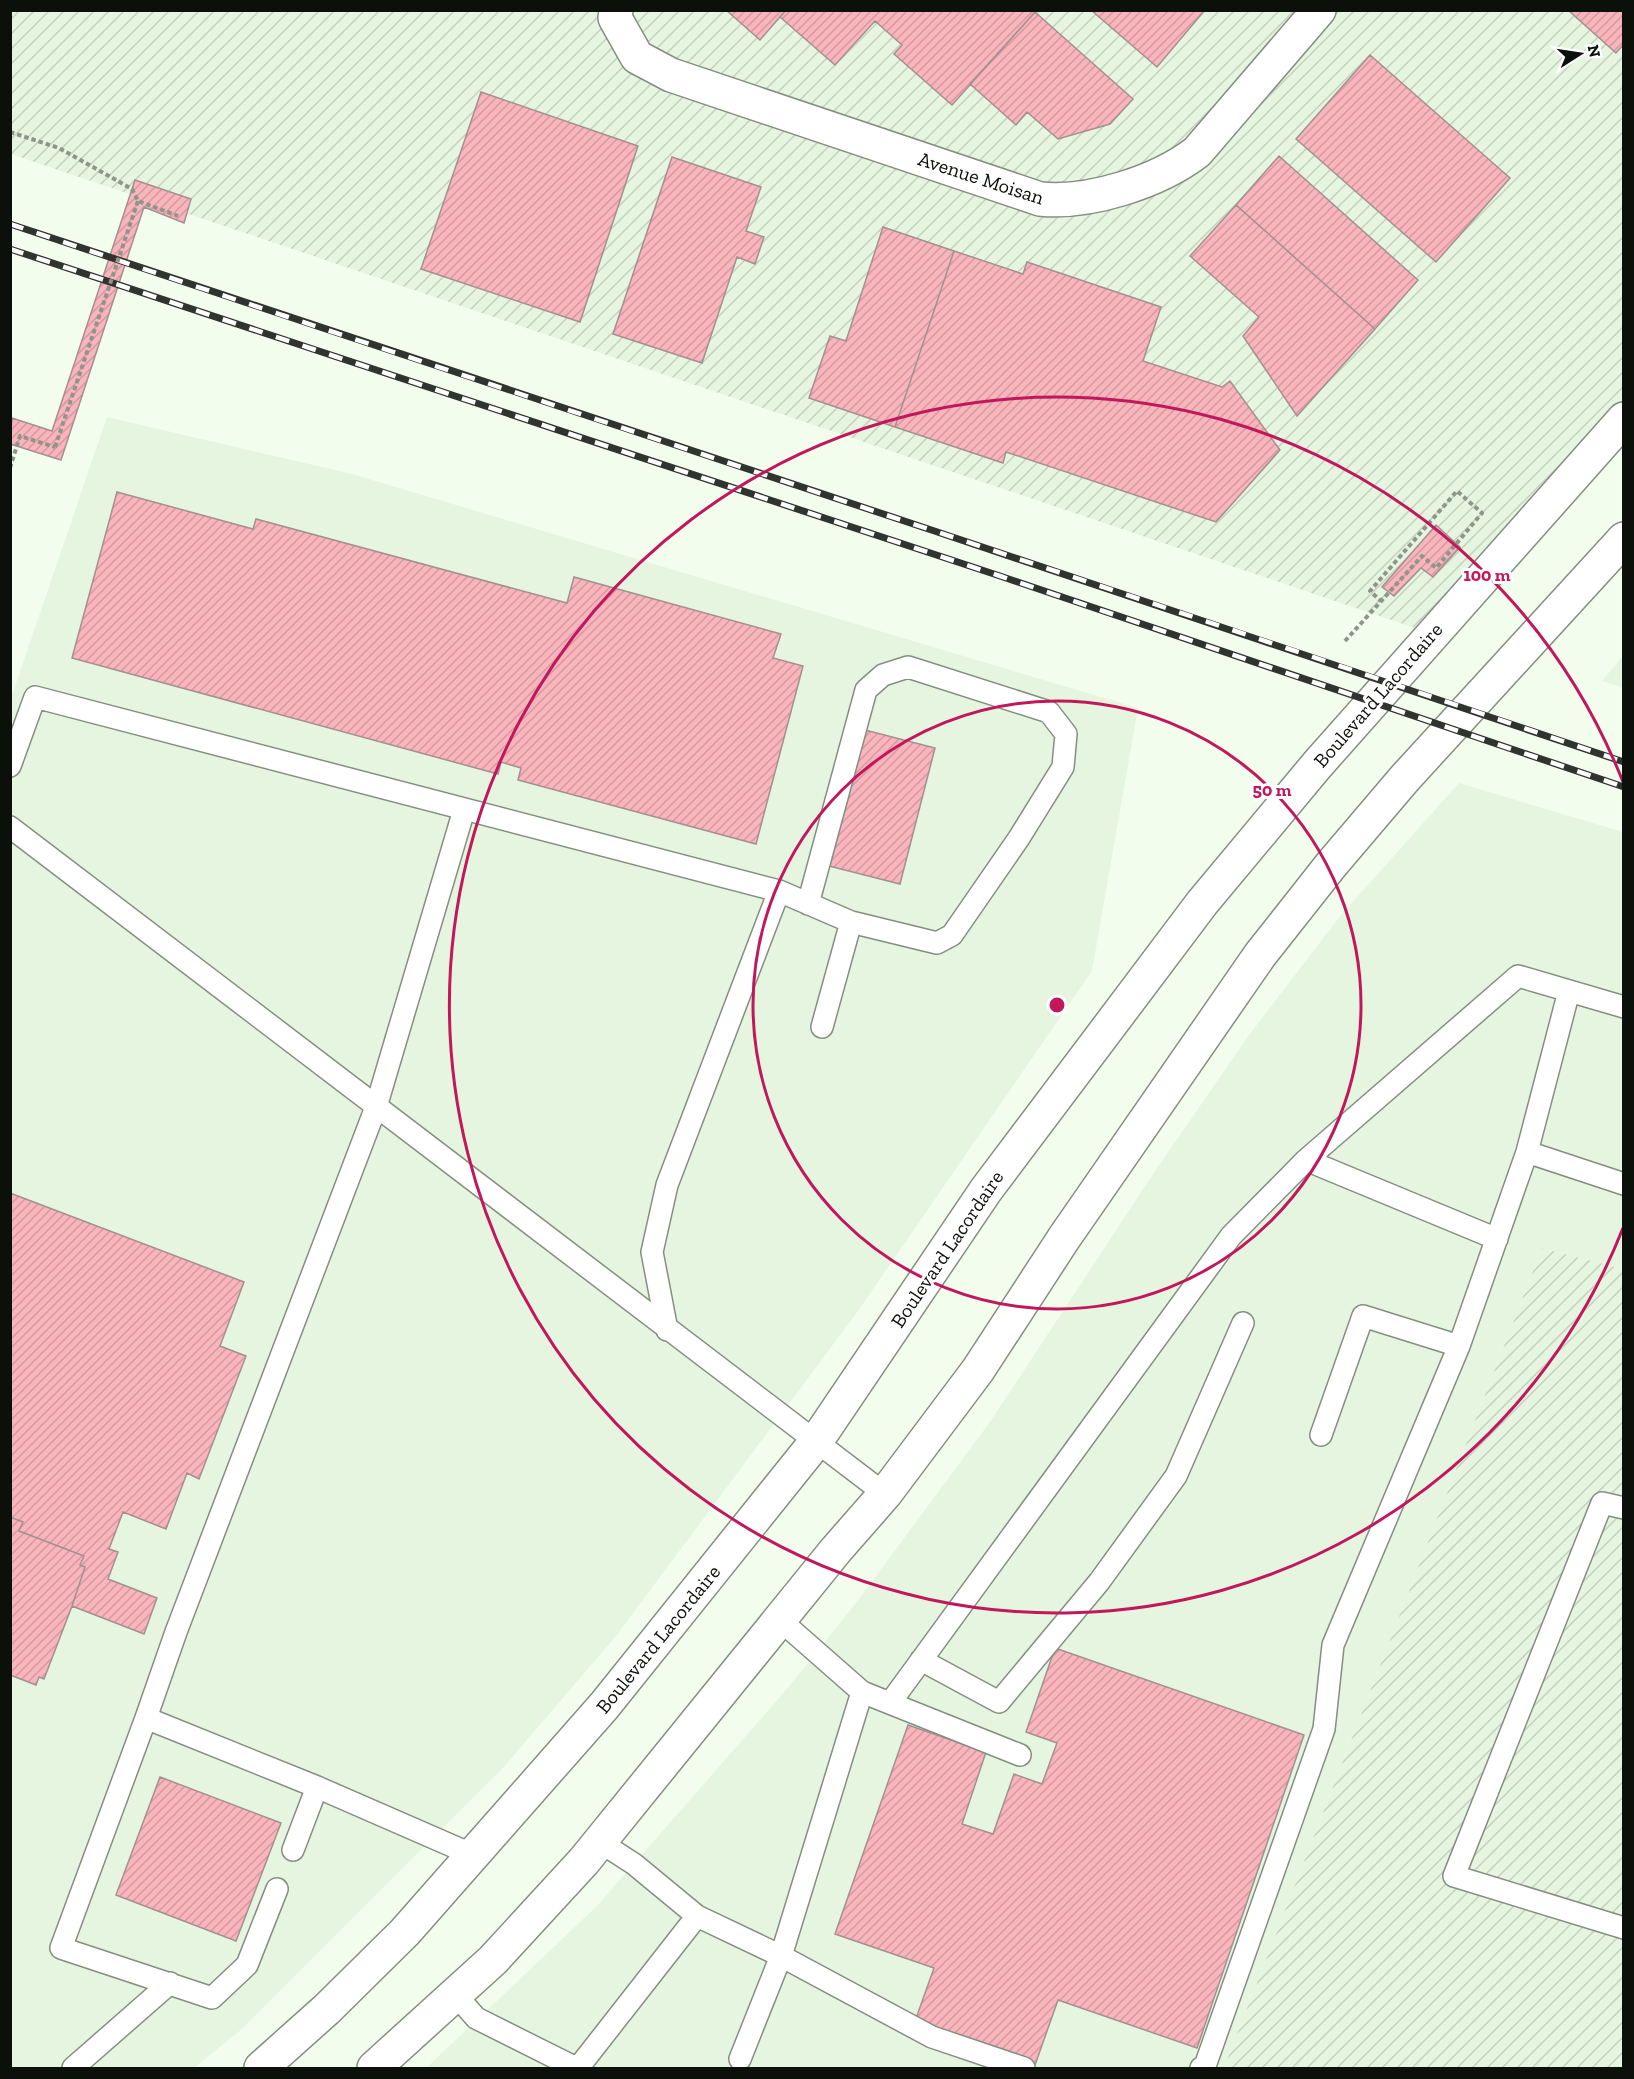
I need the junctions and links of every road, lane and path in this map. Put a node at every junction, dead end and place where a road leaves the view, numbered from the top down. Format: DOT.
graph roads {
  1 [pos="616,10"];
  2 [pos="1319,10"];
  3 [pos="10,132"];
  4 [pos="138,201"];
  5 [pos="178,216"];
  6 [pos="1623,419"];
  7 [pos="10,468"];
  8 [pos="1623,539"];
  9 [pos="1382,601"];
  10 [pos="1345,641"];
  11 [pos="10,766"];
  12 [pos="464,810"];
  13 [pos="10,826"];
  14 [pos="779,891"];
  15 [pos="808,904"];
  16 [pos="851,922"];
  17 [pos="1569,991"];
  18 [pos="1623,1007"];
  19 [pos="822,1027"];
  20 [pos="376,1107"];
  21 [pos="1527,1152"];
  22 [pos="1306,1160"];
  23 [pos="1623,1184"];
  24 [pos="1497,1239"];
  25 [pos="1243,1323"];
  26 [pos="667,1330"];
  27 [pos="1459,1346"];
  28 [pos="1321,1435"];
  29 [pos="814,1443"];
  30 [pos="885,1494"];
  31 [pos="1623,1508"];
  32 [pos="780,1620"];
  33 [pos="921,1660"];
  34 [pos="862,1692"];
  35 [pos="890,1703"];
  36 [pos="147,1718"];
  37 [pos="1020,1755"];
  38 [pos="317,1787"];
  39 [pos="600,1842"];
  40 [pos="292,1850"];
  41 [pos="473,1855"];
  42 [pos="277,1889"];
  43 [pos="698,1916"];
  44 [pos="1623,1928"];
  45 [pos="781,1956"];
  46 [pos="170,1983"];
  47 [pos="455,1994"];
  48 [pos="740,2059"];
  49 [pos="72,2068"];
  50 [pos="261,2068"];
  51 [pos="374,2068"];
  52 [pos="577,2068"];
  53 [pos="1024,2068"];
  54 [pos="1201,2068"];
  1 -- 2 [label="main road, Avenue Moisan"];
  3 -- 4 [label="path"];
  4 -- 5 [label="path"];
  4 -- 7 [label="path, bridge"];
  6 -- 29 [label="main road, Boulevard Lacordaire"];
  8 -- 30 [label="main road"];
  9 -- 9 [label="path"];
  9 -- 10 [label="path"];
  11 -- 12 [label="lane"];
  12 -- 14 [label="lane"];
  12 -- 20 [label="lane"];
  13 -- 20 [label="lane"];
  14 -- 15 [label="lane"];
  14 -- 26 [label="lane"];
  15 -- 16 [label="lane"];
  15 -- 16 [label="lane"];
  16 -- 19 [label="lane"];
  17 -- 18 [label="lane"];
  17 -- 21 [label="lane"];
  17 -- 22 [label="lane"];
  20 -- 26 [label="lane"];
  20 -- 36 [label="lane"];
  21 -- 23 [label="lane"];
  21 -- 24 [label="lane"];
  22 -- 24 [label="lane"];
  22 -- 33 [label="lane"];
  24 -- 27 [label="lane"];
  25 -- 33 [label="lane"];
  26 -- 29 [label="lane"];
  27 -- 28 [label="lane"];
  27 -- 54 [label="lane"];
  29 -- 30 [label="lane"];
  29 -- 41 [label="main road, Boulevard Lacordaire"];
  30 -- 32 [label="main road"];
  31 -- 44 [label="lane"];
  32 -- 34 [label="lane"];
  32 -- 39 [label="main road"];
  33 -- 35 [label="lane"];
  34 -- 35 [label="lane"];
  34 -- 45 [label="lane"];
  35 -- 37 [label="lane"];
  36 -- 38 [label="lane"];
  36 -- 46 [label="lane"];
  38 -- 40 [label="lane"];
  38 -- 41 [label="lane"];
  39 -- 43 [label="lane"];
  39 -- 47 [label="main road"];
  41 -- 50 [label="main road, Boulevard Lacordaire"];
  42 -- 46 [label="lane"];
  43 -- 45 [label="lane"];
  43 -- 52 [label="lane"];
  45 -- 48 [label="lane"];
  45 -- 53 [label="lane"];
  46 -- 49 [label="lane"];
  47 -- 51 [label="main road"];
  47 -- 52 [label="lane"];
}
